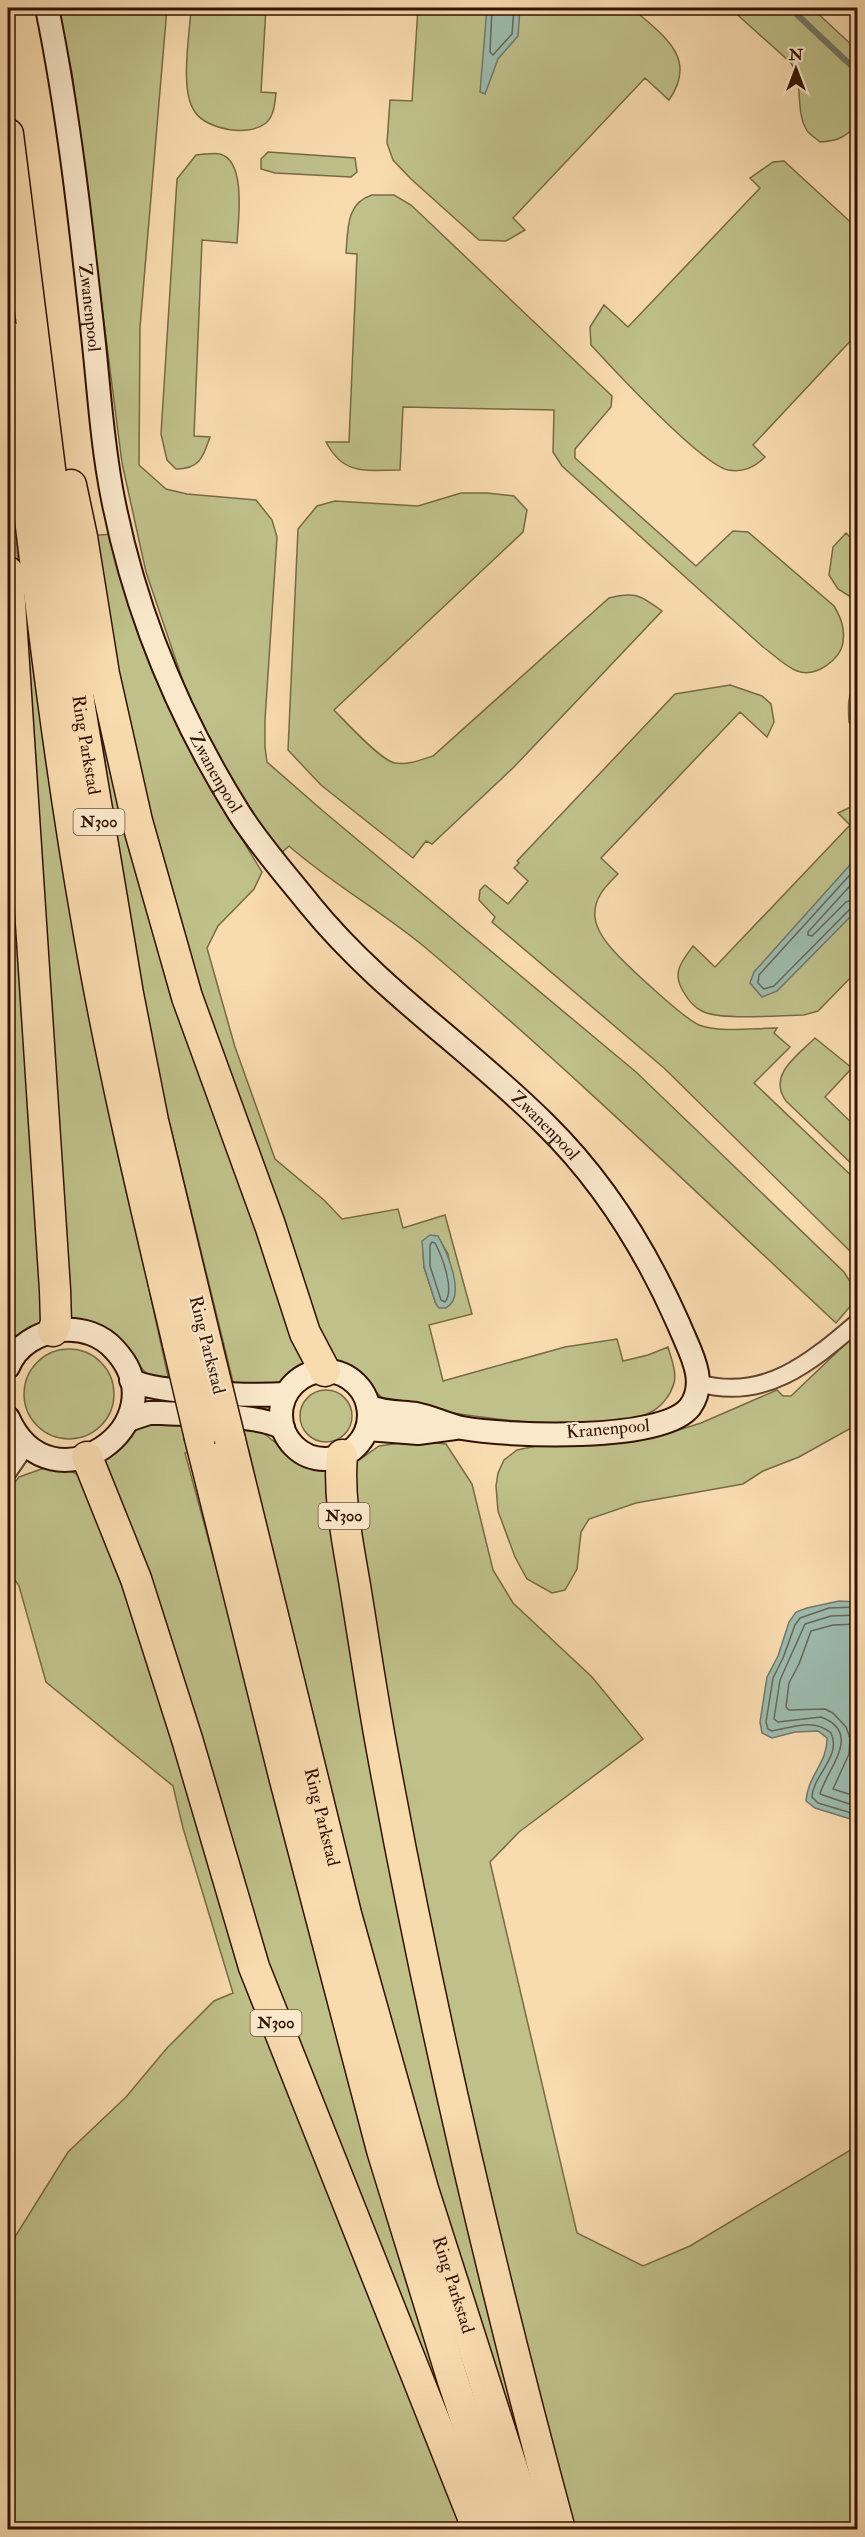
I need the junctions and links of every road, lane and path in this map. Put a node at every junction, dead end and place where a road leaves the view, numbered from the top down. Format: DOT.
graph roads {
  1 [pos="47,8"];
  2 [pos="8,134"];
  3 [pos="29,291"];
  4 [pos="8,336"];
  5 [pos="8,572"];
  6 [pos="858,1322"];
  7 [pos="53,1331"];
  8 [pos="193,1345"];
  9 [pos="8,1363"];
  10 [pos="325,1371"];
  11 [pos="131,1380"];
  12 [pos="698,1383"];
  13 [pos="286,1394"];
  14 [pos="368,1406"];
  15 [pos="8,1418"];
  16 [pos="128,1420"];
  17 [pos="283,1428"];
  18 [pos="459,1428"];
  19 [pos="367,1429"];
  20 [pos="26,1446"];
  21 [pos="342,1455"];
  22 [pos="87,1457"];
  23 [pos="8,1472"];
  24 [pos="478,2529"];
  25 [pos="503,2529"];
  26 [pos="532,2529"];
  27 [pos="560,2529"];
  1 -- 12 [label="street, Zwanenpool"];
  2 -- 3 [label="highway, Ring Parkstad / N300"];
  3 -- 8 [label="highway, Ring Parkstad / N300"];
  3 -- 10 [label="highway, N300"];
  4 -- 8 [label="highway, Ring Parkstad / N300"];
  5 -- 7 [label="highway"];
  6 -- 12 [label="street"];
  7 -- 9 [label="street"];
  7 -- 11 [label="street"];
  8 -- 25 [label="highway, Ring Parkstad / N300, bridge"];
  8 -- 26 [label="highway, Ring Parkstad / N300, bridge"];
  10 -- 13 [label="street"];
  10 -- 14 [label="street"];
  11 -- 13 [label="street"];
  11 -- 16 [label="street"];
  12 -- 18 [label="street, Kranenpool"];
  13 -- 17 [label="street"];
  14 -- 18 [label="street, Kranenpool"];
  14 -- 19 [label="street"];
  15 -- 20 [label="street"];
  16 -- 17 [label="street"];
  16 -- 22 [label="street"];
  17 -- 21 [label="street"];
  18 -- 19 [label="street, Kranenpool"];
  19 -- 21 [label="street"];
  20 -- 22 [label="street"];
  20 -- 23 [label="street"];
  21 -- 27 [label="highway, N300"];
  22 -- 24 [label="highway, N300"];
}
